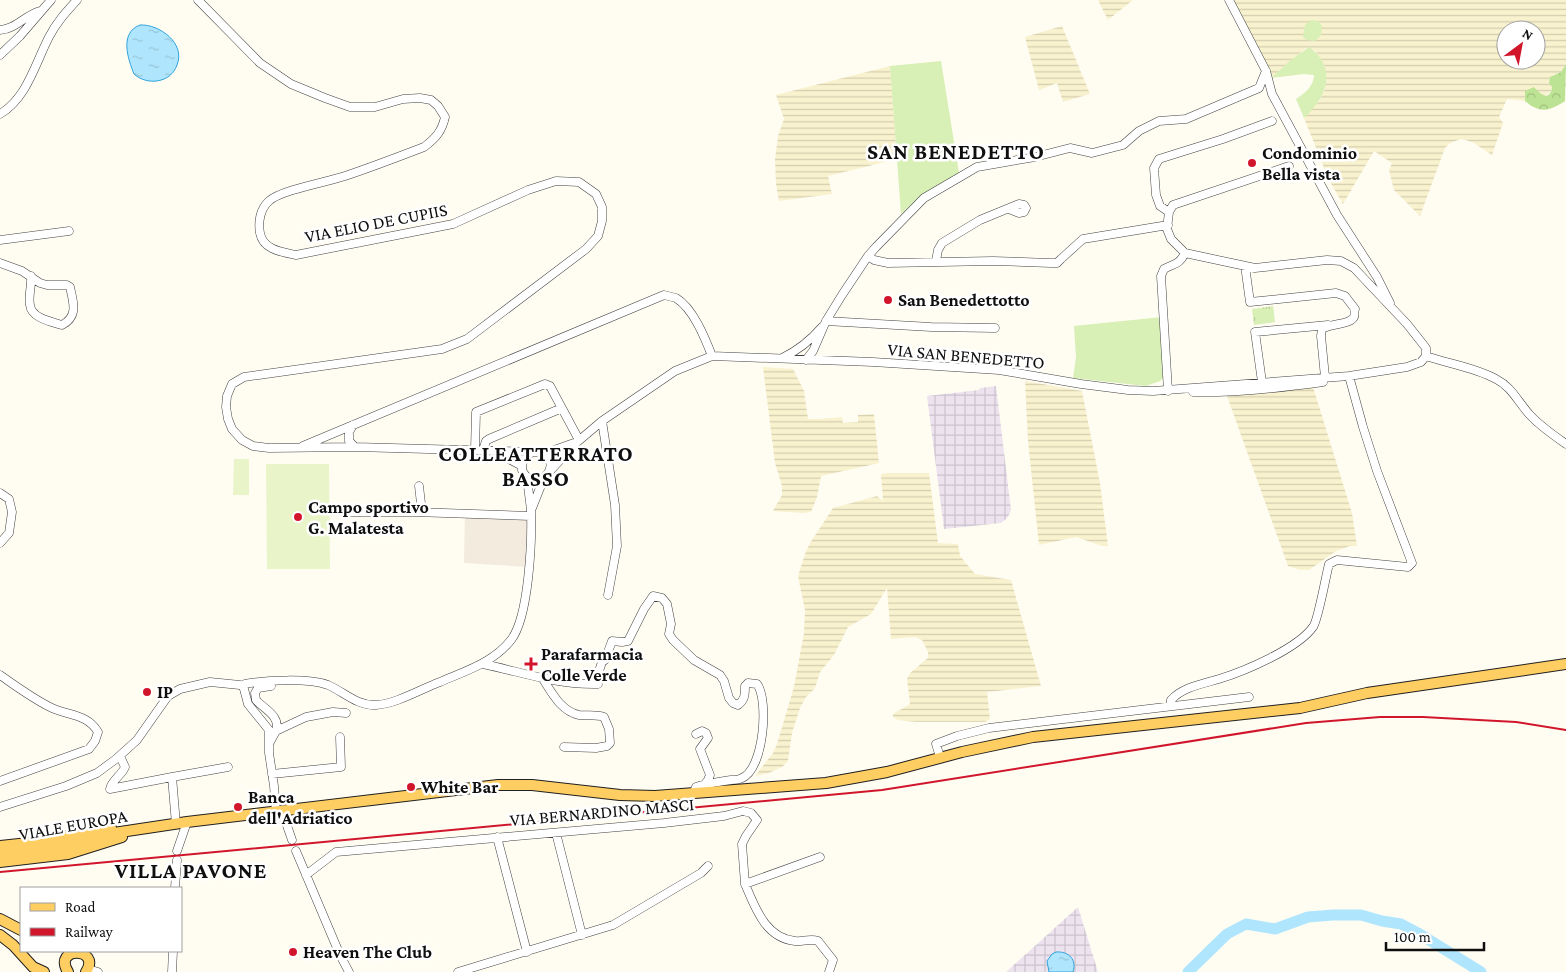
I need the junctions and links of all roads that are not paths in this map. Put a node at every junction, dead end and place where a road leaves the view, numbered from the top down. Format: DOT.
graph roads {
  1 [pos="51,0"];
  2 [pos="77,0"];
  3 [pos="198,0"];
  4 [pos="1230,0"];
  5 [pos="41,11"];
  6 [pos="0,30"];
  7 [pos="0,55"];
  8 [pos="1266,71"];
  9 [pos="0,114"];
  10 [pos="1272,120"];
  11 [pos="1289,166"];
  12 [pos="1009,209"];
  13 [pos="1169,212"];
  14 [pos="1168,225"];
  15 [pos="69,231"];
  16 [pos="0,240"];
  17 [pos="1185,253"];
  18 [pos="868,256"];
  19 [pos="936,261"];
  20 [pos="0,263"];
  21 [pos="1245,266"];
  22 [pos="31,276"];
  23 [pos="1393,309"];
  24 [pos="826,321"];
  25 [pos="1328,325"];
  26 [pos="994,328"];
  27 [pos="807,343"];
  28 [pos="816,346"];
  29 [pos="712,356"];
  30 [pos="1426,356"];
  31 [pos="778,360"];
  32 [pos="806,360"];
  33 [pos="825,361"];
  34 [pos="1349,376"];
  35 [pos="1326,377"];
  36 [pos="1262,382"];
  37 [pos="1168,391"];
  38 [pos="562,408"];
  39 [pos="602,421"];
  40 [pos="353,425"];
  41 [pos="577,442"];
  42 [pos="1566,444"];
  43 [pos="355,447"];
  44 [pos="299,448"];
  45 [pos="481,450"];
  46 [pos="532,452"];
  47 [pos="543,454"];
  48 [pos="522,466"];
  49 [pos="550,470"];
  50 [pos="527,477"];
  51 [pos="544,478"];
  52 [pos="419,486"];
  53 [pos="0,493"];
  54 [pos="422,512"];
  55 [pos="531,513"];
  56 [pos="345,514"];
  57 [pos="0,543"];
  58 [pos="608,595"];
  59 [pos="483,664"];
  60 [pos="1566,664"];
  61 [pos="598,674"];
  62 [pos="0,675"];
  63 [pos="543,679"];
  64 [pos="313,681"];
  65 [pos="598,684"];
  66 [pos="243,686"];
  67 [pos="1249,697"];
  68 [pos="1170,705"];
  69 [pos="346,713"];
  70 [pos="276,731"];
  71 [pos="696,734"];
  72 [pos="340,737"];
  73 [pos="270,744"];
  74 [pos="564,747"];
  75 [pos="120,756"];
  76 [pos="940,757"];
  77 [pos="351,765"];
  78 [pos="228,767"];
  79 [pos="342,767"];
  80 [pos="272,774"];
  81 [pos="172,777"];
  82 [pos="0,781"];
  83 [pos="704,785"];
  84 [pos="693,794"];
  85 [pos="0,807"];
  86 [pos="279,811"];
  87 [pos="187,822"];
  88 [pos="176,824"];
  89 [pos="142,830"];
  90 [pos="556,833"];
  91 [pos="497,837"];
  92 [pos="292,840"];
  93 [pos="0,846"];
  94 [pos="177,851"];
  95 [pos="296,851"];
  96 [pos="5,852"];
  97 [pos="0,857"];
  98 [pos="820,857"];
  99 [pos="177,860"];
  100 [pos="0,862"];
  101 [pos="708,866"];
  102 [pos="306,875"];
  103 [pos="745,884"];
  104 [pos="175,887"];
  105 [pos="0,919"];
  106 [pos="20,929"];
  107 [pos="0,935"];
  108 [pos="582,935"];
  109 [pos="60,952"];
  110 [pos="172,952"];
  111 [pos="527,952"];
  112 [pos="68,956"];
  113 [pos="64,971"];
  114 [pos="90,971"];
  115 [pos="44,972"];
  116 [pos="172,972"];
  117 [pos="349,972"];
  118 [pos="458,972"];
  119 [pos="829,972"];
  1 -- 5 [label="street"];
  2 -- 9 [label="street"];
  3 -- 44 [label="street, VIA ELIO DE CUPIIS"];
  4 -- 8 [label="street"];
  5 -- 6 [label="street"];
  5 -- 7 [label="street"];
  8 -- 18 [label="street"];
  8 -- 23 [label="street"];
  10 -- 13 [label="street"];
  11 -- 13 [label="street"];
  12 -- 19 [label="street"];
  13 -- 14 [label="street"];
  14 -- 17 [label="street"];
  14 -- 19 [label="street"];
  15 -- 16 [label="street"];
  17 -- 21 [label="street"];
  17 -- 37 [label="street"];
  18 -- 19 [label="street"];
  18 -- 24 [label="street"];
  20 -- 22 [label="street"];
  21 -- 23 [label="street"];
  21 -- 25 [label="street"];
  22 -- 22 [label="street"];
  23 -- 30 [label="street"];
  24 -- 26 [label="street"];
  24 -- 27 [label="street"];
  24 -- 28 [label="street"];
  25 -- 35 [label="street"];
  25 -- 36 [label="street"];
  27 -- 31 [label="street"];
  27 -- 32 [label="street"];
  28 -- 32 [label="street"];
  28 -- 33 [label="street"];
  29 -- 31 [label="street, VIA SAN BENEDETTO"];
  29 -- 39 [label="street, VIA SAN BENEDETTO"];
  29 -- 40 [label="street"];
  30 -- 34 [label="street, VIA SAN BENEDETTO"];
  30 -- 42 [label="street"];
  31 -- 32 [label="street, VIA SAN BENEDETTO"];
  32 -- 33 [label="street, VIA SAN BENEDETTO"];
  33 -- 37 [label="street, VIA SAN BENEDETTO"];
  34 -- 35 [label="street, VIA SAN BENEDETTO"];
  34 -- 37 [label="street"];
  34 -- 68 [label="street"];
  35 -- 36 [label="street, VIA SAN BENEDETTO"];
  36 -- 37 [label="street, VIA SAN BENEDETTO"];
  38 -- 41 [label="street"];
  38 -- 45 [label="street"];
  38 -- 45 [label="street"];
  39 -- 41 [label="street, VIA SAN BENEDETTO"];
  39 -- 58 [label="street"];
  40 -- 43 [label="street"];
  40 -- 44 [label="street"];
  41 -- 47 [label="street"];
  41 -- 49 [label="street"];
  43 -- 44 [label="street, VIA ELIO DE CUPIIS"];
  43 -- 45 [label="street, VIA ELIO DE CUPIIS"];
  45 -- 46 [label="street, VIA ELIO DE CUPIIS"];
  45 -- 48 [label="street"];
  46 -- 47 [label="street"];
  46 -- 48 [label="street"];
  47 -- 49 [label="street"];
  48 -- 50 [label="street"];
  49 -- 51 [label="street"];
  50 -- 51 [label="street"];
  50 -- 55 [label="street"];
  51 -- 55 [label="street"];
  52 -- 54 [label="street"];
  53 -- 57 [label="street"];
  54 -- 55 [label="street"];
  54 -- 56 [label="street"];
  55 -- 59 [label="street"];
  59 -- 63 [label="street"];
  59 -- 64 [label="street"];
  60 -- 76 [label="main road, VIALE EUROPA"];
  61 -- 83 [label="street"];
  62 -- 82 [label="street"];
  63 -- 65 [label="street"];
  63 -- 74 [label="street"];
  64 -- 66 [label="street"];
  64 -- 70 [label="street"];
  66 -- 73 [label="street"];
  66 -- 75 [label="street"];
  67 -- 68 [label="street"];
  68 -- 76 [label="street"];
  69 -- 70 [label="street"];
  70 -- 73 [label="street"];
  71 -- 83 [label="street"];
  72 -- 79 [label="street"];
  73 -- 80 [label="street"];
  75 -- 81 [label="street"];
  75 -- 85 [label="street"];
  76 -- 84 [label="main road, VIALE EUROPA"];
  77 -- 79 [label="street"];
  78 -- 81 [label="street"];
  79 -- 80 [label="street"];
  80 -- 86 [label="street"];
  81 -- 88 [label="street"];
  83 -- 84 [label="street"];
  84 -- 86 [label="main road, VIALE EUROPA"];
  86 -- 87 [label="main road, VIALE EUROPA"];
  86 -- 92 [label="street"];
  87 -- 88 [label="main road, VIALE EUROPA"];
  87 -- 94 [label="street"];
  88 -- 89 [label="main road, VIALE EUROPA"];
  89 -- 93 [label="main road, VIALE EUROPA"];
  89 -- 96 [label="main road, VIALE EUROPA"];
  89 -- 100 [label="main road, VIALE EUROPA"];
  90 -- 91 [label="street, VIA BERNARDINO MASCI"];
  90 -- 103 [label="street, VIA BERNARDINO MASCI"];
  90 -- 108 [label="street"];
  91 -- 102 [label="street, VIA BERNARDINO MASCI"];
  91 -- 111 [label="street"];
  95 -- 102 [label="street"];
  96 -- 97 [label="main road, VIALE EUROPA"];
  98 -- 103 [label="street"];
  99 -- 104 [label="street"];
  101 -- 108 [label="street"];
  102 -- 117 [label="street"];
  103 -- 119 [label="street"];
  105 -- 106 [label="main road"];
  107 -- 115 [label="main road"];
  108 -- 111 [label="street"];
  109 -- 112 [label="main road"];
  110 -- 116 [label="street"];
  111 -- 118 [label="street"];
  112 -- 113 [label="main road"];
  112 -- 114 [label="main road"];
}
